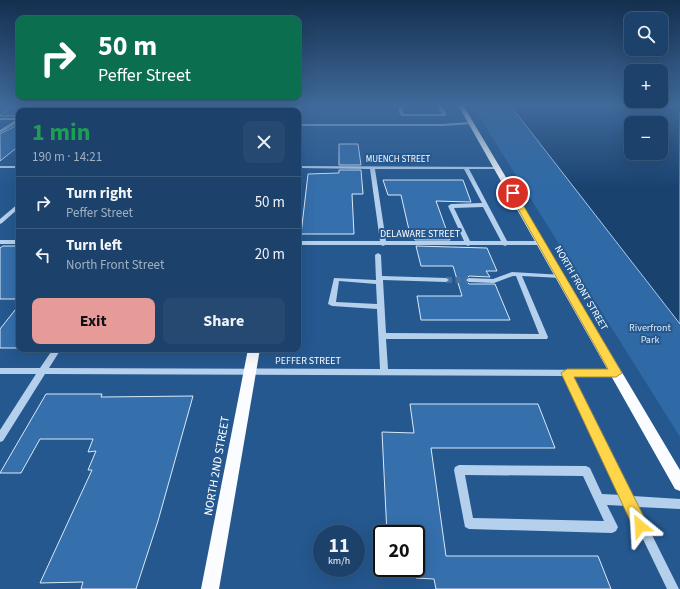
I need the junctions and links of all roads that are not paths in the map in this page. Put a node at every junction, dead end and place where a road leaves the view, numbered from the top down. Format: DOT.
graph roads {
  1 [pos="477,132"];
  2 [pos="0,167"];
  3 [pos="16,167"];
  4 [pos="301,167"];
  5 [pos="372,167"];
  6 [pos="466,168"];
  7 [pos="498,168"];
  8 [pos="485,205"];
  9 [pos="16,207"];
  10 [pos="0,222"];
  11 [pos="0,242"];
  12 [pos="16,242"];
  13 [pos="301,243"];
  14 [pos="383,244"];
  15 [pos="468,244"];
  16 [pos="505,244"];
  17 [pos="542,244"];
  18 [pos="378,255"];
  19 [pos="518,274"];
  20 [pos="560,276"];
  21 [pos="380,280"];
  22 [pos="446,280"];
  23 [pos="469,280"];
  24 [pos="381,307"];
  25 [pos="382,336"];
  26 [pos="55,352"];
  27 [pos="253,352"];
  28 [pos="0,371"];
  29 [pos="43,371"];
  30 [pos="250,372"];
  31 [pos="384,372"];
  32 [pos="567,373"];
  33 [pos="616,373"];
  34 [pos="0,438"];
  35 [pos="680,484"];
  36 [pos="599,499"];
  37 [pos="628,501"];
  38 [pos="680,504"];
  39 [pos="210,589"];
  40 [pos="672,589"];
  1 -- 7 [label="main road, NORTH FRONT STREET"];
  2 -- 3 [label="street"];
  4 -- 5 [label="street, MUENCH STREET"];
  5 -- 6 [label="street, MUENCH STREET"];
  5 -- 14 [label="street"];
  6 -- 7 [label="street, MUENCH STREET"];
  6 -- 8 [label="street"];
  7 -- 17 [label="main road, NORTH FRONT STREET"];
  8 -- 15 [label="street"];
  8 -- 16 [label="street"];
  9 -- 10 [label="street"];
  11 -- 12 [label="street"];
  13 -- 14 [label="street, DELAWARE STREET"];
  14 -- 15 [label="street, DELAWARE STREET"];
  15 -- 16 [label="street, DELAWARE STREET"];
  16 -- 17 [label="street, DELAWARE STREET"];
  17 -- 20 [label="main road, NORTH FRONT STREET"];
  18 -- 21 [label="street"];
  19 -- 20 [label="street"];
  19 -- 23 [label="street"];
  19 -- 25 [label="street"];
  20 -- 33 [label="main road, NORTH FRONT STREET"];
  21 -- 22 [label="street"];
  21 -- 24 [label="street"];
  21 -- 24 [label="street"];
  24 -- 25 [label="street"];
  25 -- 31 [label="street"];
  26 -- 29 [label="street"];
  27 -- 30 [label="main road, NORTH 2ND STREET"];
  28 -- 29 [label="street, PEFFER STREET"];
  29 -- 30 [label="street, PEFFER STREET"];
  29 -- 34 [label="street"];
  30 -- 31 [label="street, PEFFER STREET"];
  30 -- 39 [label="main road, NORTH 2ND STREET"];
  31 -- 32 [label="street, PEFFER STREET"];
  32 -- 33 [label="street, PEFFER STREET"];
  32 -- 37 [label="street"];
  33 -- 35 [label="main road, NORTH FRONT STREET"];
  36 -- 36 [label="street"];
  36 -- 37 [label="street"];
  37 -- 38 [label="street"];
  37 -- 40 [label="street"];
}
